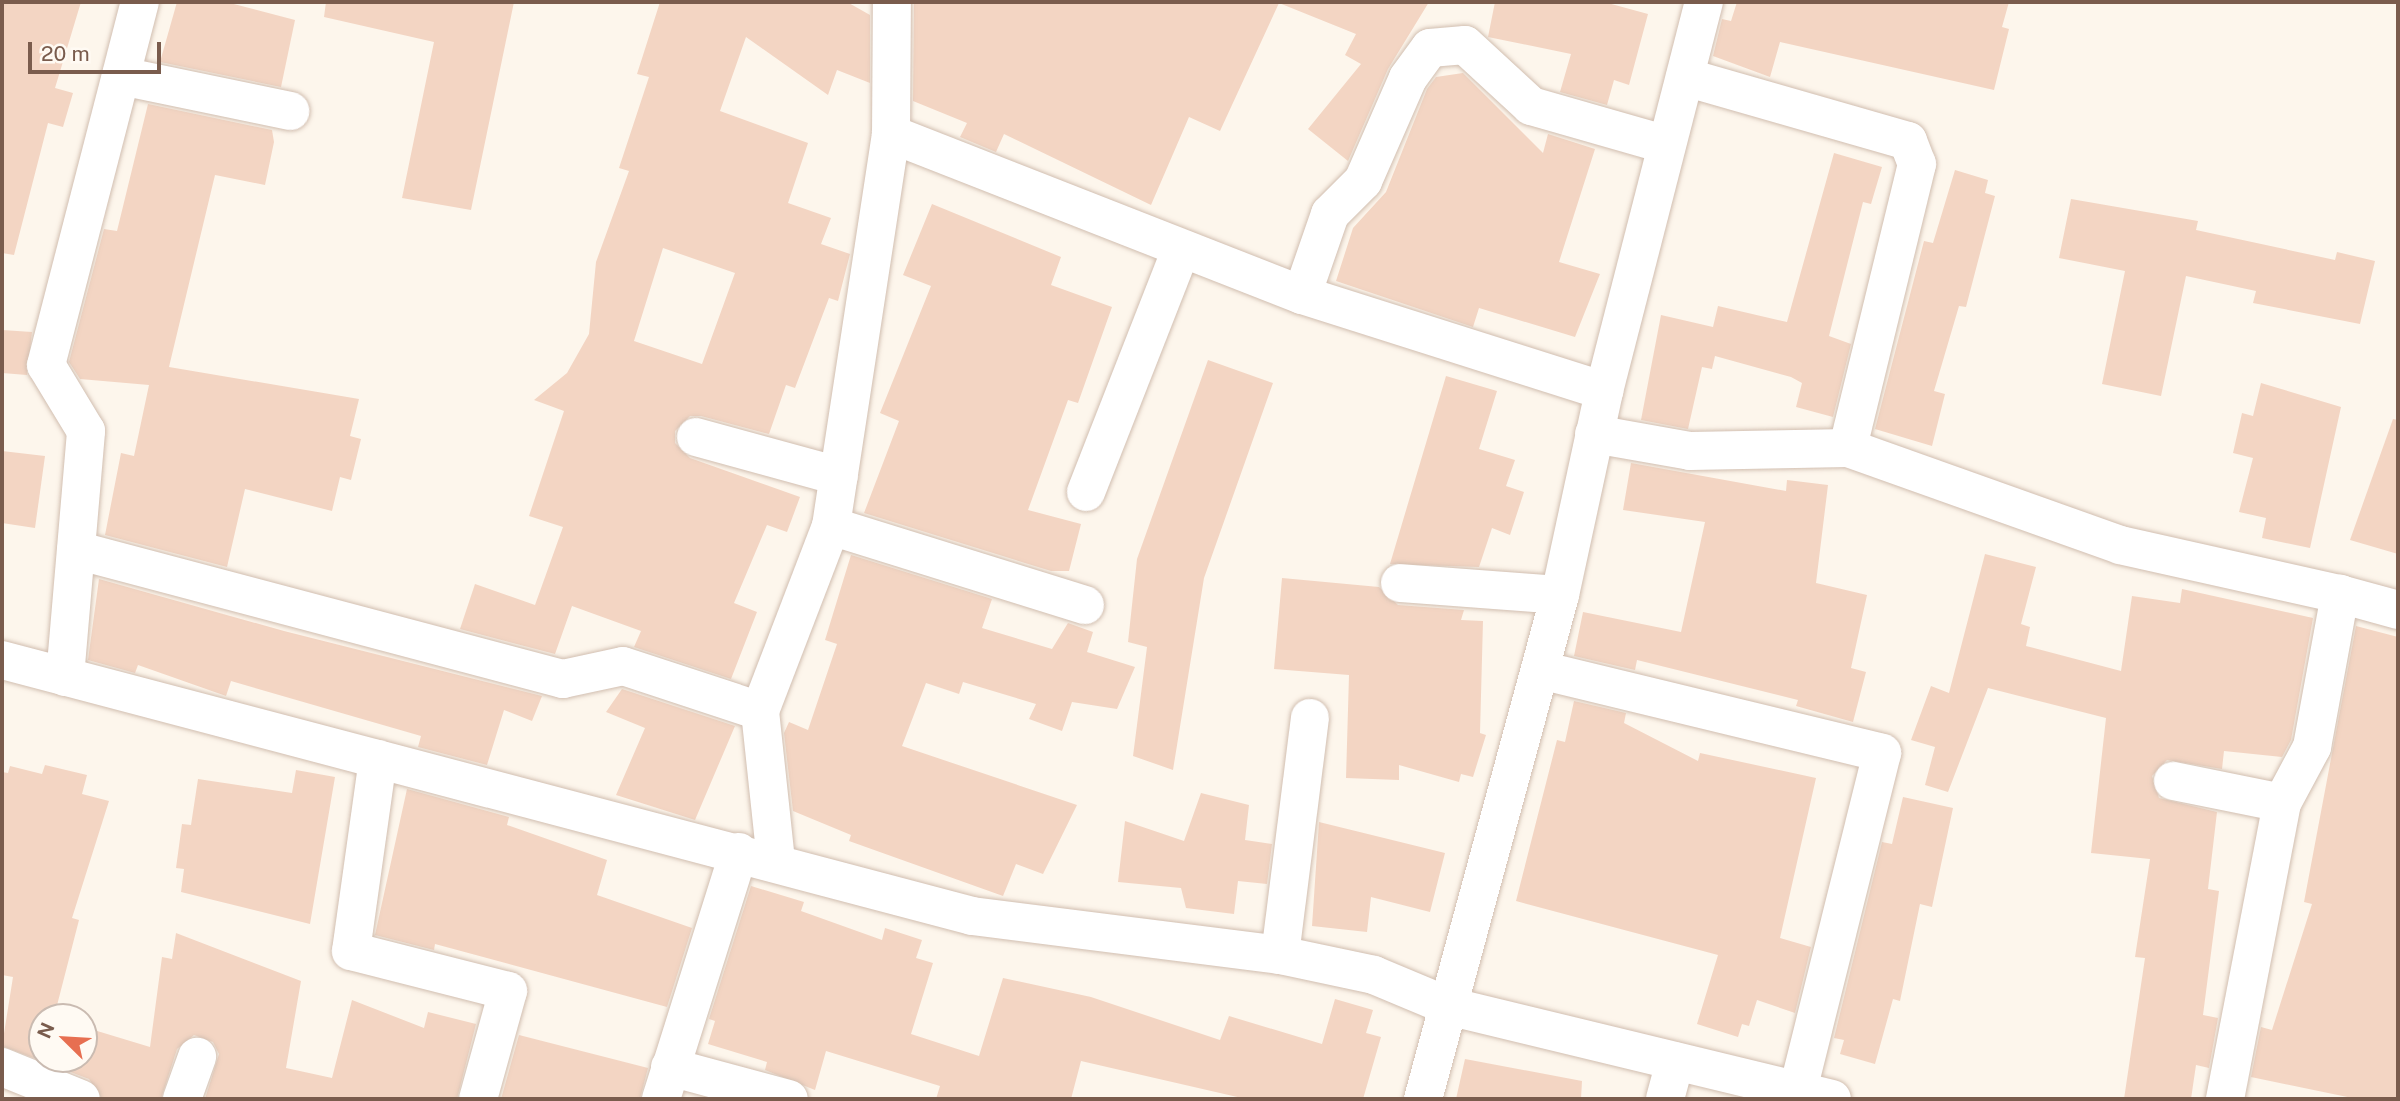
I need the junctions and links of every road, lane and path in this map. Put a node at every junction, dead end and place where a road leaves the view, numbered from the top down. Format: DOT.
graph roads {
  1 [pos="140,2"];
  2 [pos="892,2"];
  3 [pos="1704,2"];
  4 [pos="121,76"];
  5 [pos="1685,77"];
  6 [pos="290,111"];
  7 [pos="891,134"];
  8 [pos="1667,145"];
  9 [pos="1181,249"];
  10 [pos="1302,295"];
  11 [pos="1604,391"];
  12 [pos="1594,435"];
  13 [pos="696,437"];
  14 [pos="1848,448"];
  15 [pos="839,476"];
  16 [pos="1086,492"];
  17 [pos="831,526"];
  18 [pos="76,550"];
  19 [pos="1400,583"];
  20 [pos="1560,594"];
  21 [pos="2340,594"];
  22 [pos="1085,605"];
  23 [pos="2398,610"];
  24 [pos="2,660"];
  25 [pos="1540,670"];
  26 [pos="65,677"];
  27 [pos="760,711"];
  28 [pos="1310,718"];
  29 [pos="378,759"];
  30 [pos="2173,781"];
  31 [pos="2282,803"];
  32 [pos="739,852"];
  33 [pos="776,862"];
  34 [pos="1280,955"];
  35 [pos="1448,1006"];
  36 [pos="197,1057"];
  37 [pos="1675,1061"];
  38 [pos="2,1067"];
  39 [pos="666,1083"];
  40 [pos="1815,1095"];
  41 [pos="81,1099"];
  42 [pos="182,1099"];
  43 [pos="478,1099"];
  44 [pos="789,1099"];
  45 [pos="1423,1099"];
  46 [pos="1665,1099"];
  47 [pos="2225,1099"];
  1 -- 4 [label="street"];
  2 -- 7 [label="street"];
  3 -- 5 [label="street"];
  4 -- 6 [label="street"];
  4 -- 18 [label="street"];
  5 -- 8 [label="street"];
  5 -- 14 [label="street"];
  7 -- 9 [label="street"];
  7 -- 15 [label="street"];
  8 -- 10 [label="street"];
  8 -- 11 [label="street"];
  9 -- 10 [label="street"];
  9 -- 16 [label="street"];
  10 -- 11 [label="street"];
  11 -- 12 [label="street"];
  12 -- 14 [label="street"];
  12 -- 20 [label="street"];
  13 -- 15 [label="street"];
  14 -- 21 [label="street"];
  15 -- 17 [label="street"];
  17 -- 22 [label="street"];
  17 -- 27 [label="street"];
  18 -- 26 [label="street"];
  18 -- 27 [label="street"];
  19 -- 20 [label="street"];
  20 -- 25 [label="street"];
  21 -- 23 [label="street"];
  21 -- 31 [label="street"];
  24 -- 26 [label="street"];
  25 -- 35 [label="street"];
  25 -- 40 [label="street"];
  26 -- 29 [label="street"];
  27 -- 33 [label="street"];
  28 -- 34 [label="street"];
  29 -- 32 [label="street"];
  29 -- 43 [label="street"];
  30 -- 31 [label="street"];
  31 -- 47 [label="street"];
  32 -- 33 [label="street"];
  32 -- 39 [label="street"];
  33 -- 34 [label="street"];
  34 -- 35 [label="street"];
  35 -- 37 [label="street"];
  35 -- 45 [label="street"];
  36 -- 42 [label="street"];
  37 -- 40 [label="street"];
  37 -- 46 [label="street"];
  38 -- 41 [label="street"];
  39 -- 44 [label="street"];
}
